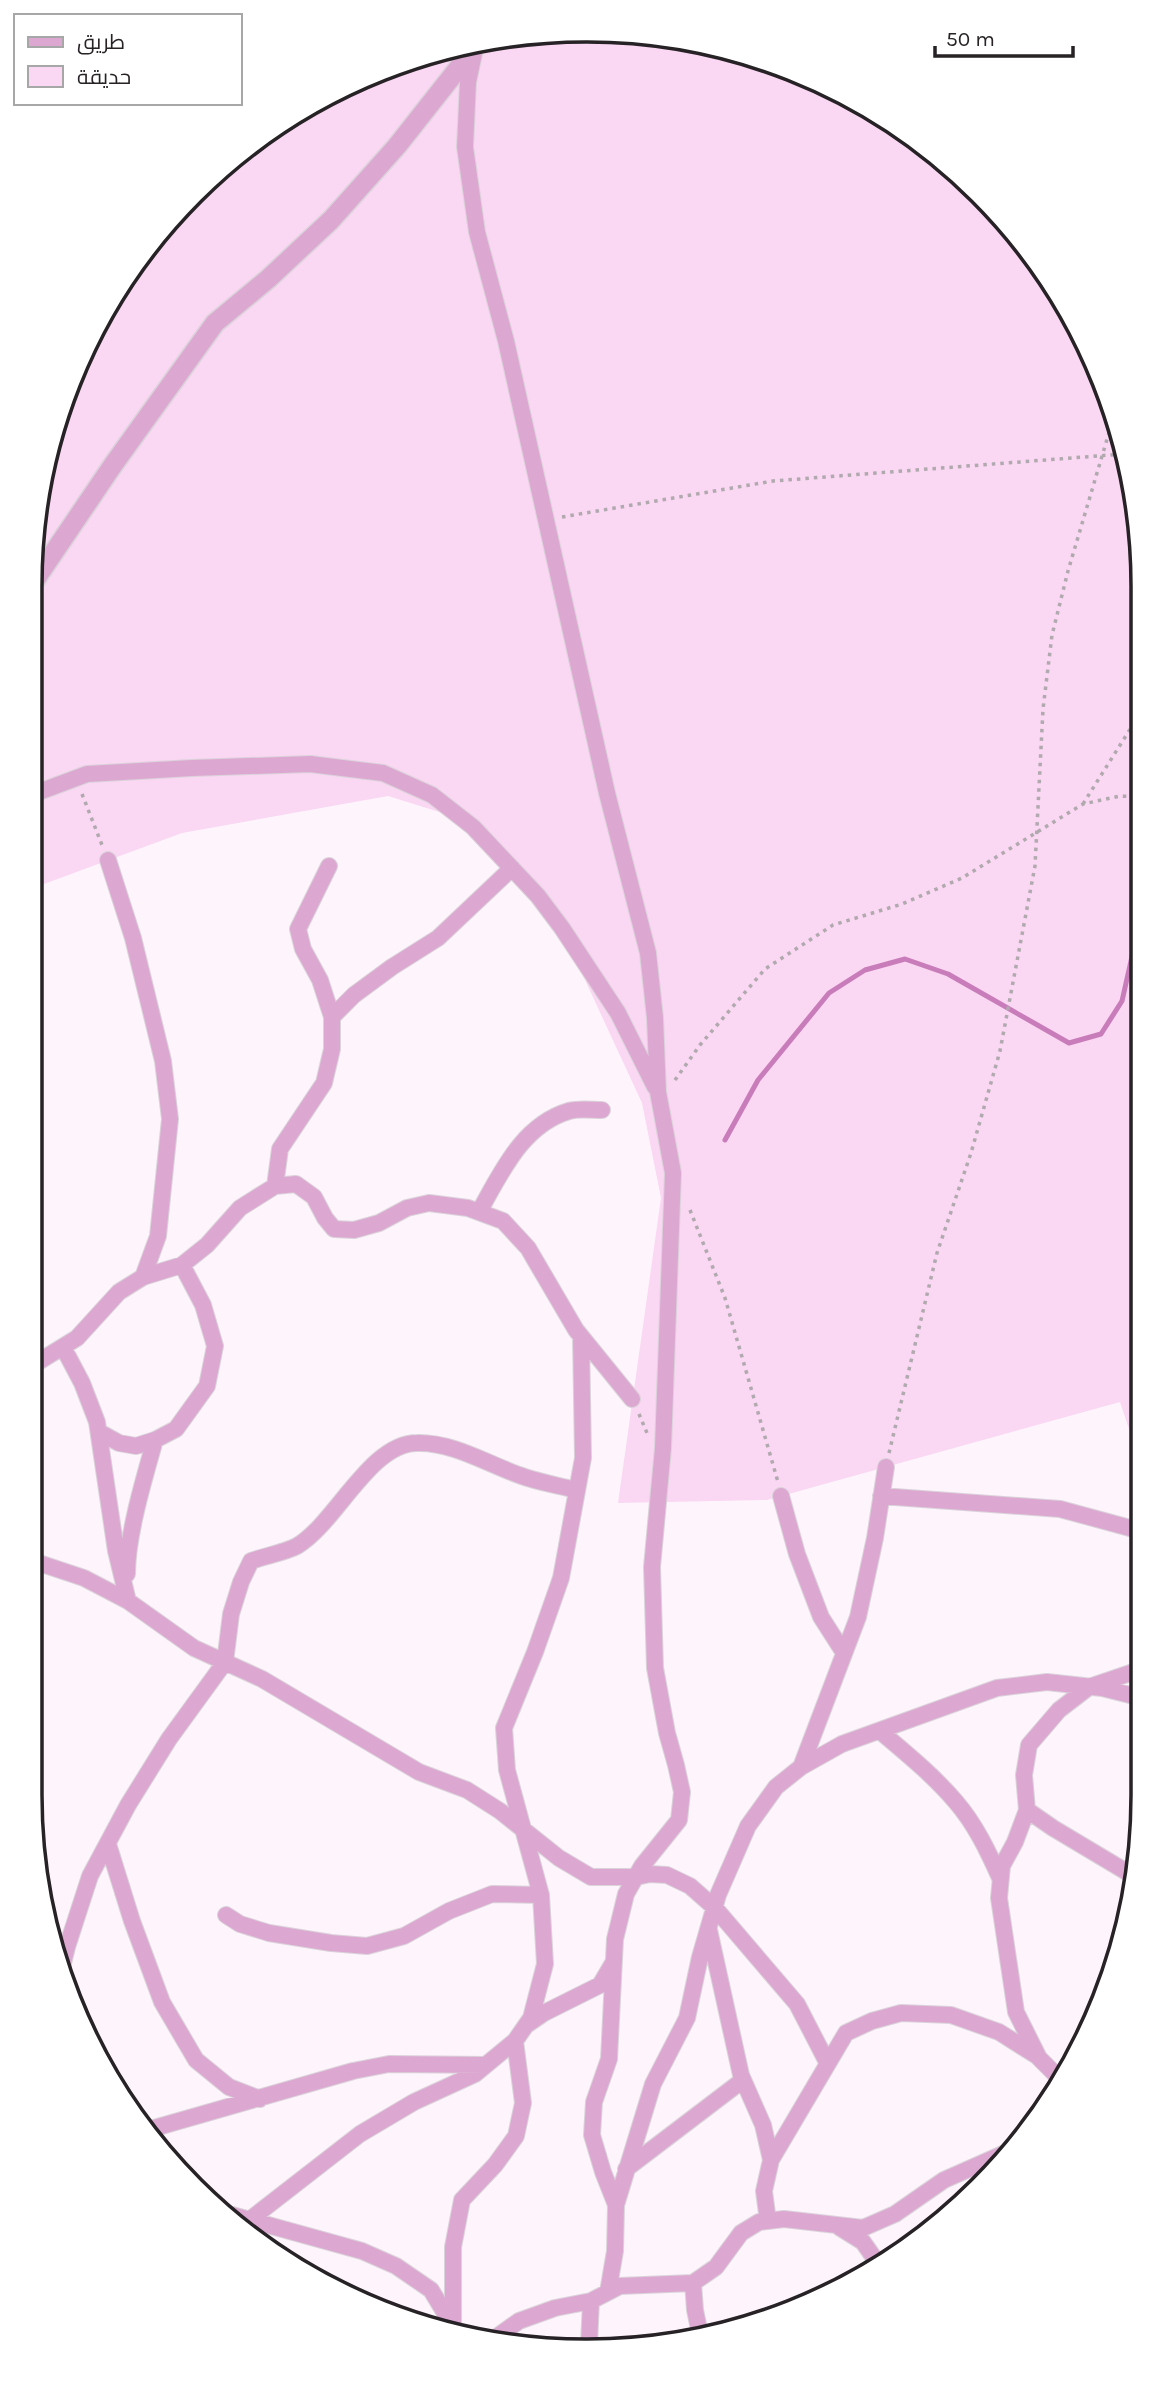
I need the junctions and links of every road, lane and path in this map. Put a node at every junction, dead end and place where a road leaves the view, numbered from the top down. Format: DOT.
graph roads {
  1 [pos="474,54"];
  2 [pos="469,55"];
  3 [pos="1109,434"];
  4 [pos="1114,455"];
  5 [pos="1102,456"];
  6 [pos="546,520"];
  7 [pos="42,569"];
  8 [pos="1131,728"];
  9 [pos="76,778"];
  10 [pos="42,791"];
  11 [pos="1131,797"];
  12 [pos="1083,804"];
  13 [pos="1037,832"];
  14 [pos="108,860"];
  15 [pos="329,866"];
  16 [pos="512,868"];
  17 [pos="332,1017"];
  18 [pos="659,1097"];
  19 [pos="603,1110"];
  20 [pos="275,1186"];
  21 [pos="689,1208"];
  22 [pos="479,1212"];
  23 [pos="182,1265"];
  24 [pos="143,1277"];
  25 [pos="580,1336"];
  26 [pos="63,1347"];
  27 [pos="42,1360"];
  28 [pos="632,1399"];
  29 [pos="99,1432"];
  30 [pos="155,1440"];
  31 [pos="886,1467"];
  32 [pos="576,1490"];
  33 [pos="781,1496"];
  34 [pos="881,1496"];
  35 [pos="1131,1528"];
  36 [pos="42,1564"];
  37 [pos="128,1601"];
  38 [pos="844,1653"];
  39 [pos="225,1662"];
  40 [pos="1131,1672"];
  41 [pos="1088,1686"];
  42 [pos="1131,1696"];
  43 [pos="881,1732"];
  44 [pos="801,1767"];
  45 [pos="1027,1810"];
  46 [pos="523,1829"];
  47 [pos="108,1844"];
  48 [pos="1125,1871"];
  49 [pos="636,1877"];
  50 [pos="1000,1880"];
  51 [pos="541,1895"];
  52 [pos="715,1908"];
  53 [pos="226,1915"];
  54 [pos="709,1928"];
  55 [pos="66,1952"];
  56 [pos="614,1961"];
  57 [pos="526,2026"];
  58 [pos="515,2041"];
  59 [pos="1039,2057"];
  60 [pos="828,2062"];
  61 [pos="486,2065"];
  62 [pos="1054,2073"];
  63 [pos="743,2080"];
  64 [pos="260,2099"];
  65 [pos="156,2128"];
  66 [pos="991,2159"];
  67 [pos="771,2160"];
  68 [pos="626,2169"];
  69 [pos="616,2205"];
  70 [pos="248,2221"];
  71 [pos="768,2221"];
  72 [pos="251,2223"];
  73 [pos="837,2225"];
  74 [pos="873,2257"];
  75 [pos="694,2283"];
  76 [pos="608,2292"];
  77 [pos="591,2301"];
  78 [pos="448,2320"];
  79 [pos="452,2322"];
  80 [pos="699,2327"];
  81 [pos="503,2332"];
  82 [pos="589,2339"];
  1 -- 6 [label="street"];
  2 -- 7 [label="street"];
  3 -- 5 [label="path"];
  4 -- 5 [label="path"];
  5 -- 6 [label="path"];
  5 -- 13 [label="path"];
  6 -- 18 [label="street"];
  8 -- 12 [label="path"];
  9 -- 10 [label="street"];
  9 -- 14 [label="path"];
  9 -- 16 [label="street"];
  11 -- 12 [label="path"];
  12 -- 13 [label="path"];
  13 -- 18 [label="path"];
  13 -- 31 [label="path"];
  14 -- 24 [label="street"];
  15 -- 17 [label="street"];
  16 -- 17 [label="street"];
  16 -- 18 [label="street"];
  17 -- 20 [label="street"];
  18 -- 49 [label="street"];
  19 -- 22 [label="street"];
  20 -- 22 [label="street"];
  20 -- 23 [label="street"];
  21 -- 33 [label="path"];
  22 -- 25 [label="street"];
  23 -- 24 [label="street"];
  23 -- 30 [label="street"];
  24 -- 26 [label="street"];
  25 -- 28 [label="street"];
  25 -- 32 [label="street"];
  26 -- 27 [label="street"];
  26 -- 29 [label="street"];
  29 -- 30 [label="street"];
  29 -- 37 [label="street"];
  30 -- 37 [label="street"];
  31 -- 34 [label="street"];
  32 -- 39 [label="street"];
  32 -- 46 [label="street"];
  33 -- 38 [label="street"];
  34 -- 35 [label="street"];
  34 -- 38 [label="street"];
  36 -- 37 [label="street"];
  37 -- 39 [label="street"];
  38 -- 44 [label="street"];
  39 -- 46 [label="street"];
  39 -- 47 [label="street"];
  40 -- 41 [label="street"];
  41 -- 42 [label="street"];
  41 -- 43 [label="street"];
  41 -- 45 [label="street"];
  43 -- 44 [label="street"];
  43 -- 50 [label="street"];
  44 -- 52 [label="street"];
  45 -- 48 [label="street"];
  45 -- 50 [label="street"];
  46 -- 49 [label="street"];
  46 -- 51 [label="street"];
  47 -- 55 [label="street"];
  47 -- 64 [label="street"];
  49 -- 52 [label="street"];
  49 -- 56 [label="street"];
  50 -- 59 [label="street"];
  51 -- 53 [label="street"];
  51 -- 57 [label="street"];
  52 -- 54 [label="street"];
  52 -- 60 [label="street"];
  54 -- 63 [label="street"];
  54 -- 68 [label="street"];
  56 -- 57 [label="street"];
  56 -- 69 [label="street"];
  57 -- 58 [label="street"];
  58 -- 61 [label="street"];
  58 -- 79 [label="street"];
  59 -- 60 [label="street"];
  59 -- 62 [label="street"];
  60 -- 67 [label="street"];
  61 -- 64 [label="street"];
  61 -- 70 [label="street"];
  63 -- 67 [label="street"];
  63 -- 68 [label="street"];
  64 -- 65 [label="street"];
  66 -- 73 [label="street"];
  67 -- 71 [label="street"];
  68 -- 69 [label="street"];
  69 -- 76 [label="street"];
  71 -- 73 [label="street"];
  71 -- 75 [label="street"];
  72 -- 78 [label="street"];
  73 -- 74 [label="street"];
  75 -- 76 [label="street"];
  75 -- 80 [label="street"];
  76 -- 77 [label="street"];
  77 -- 81 [label="street"];
  77 -- 82 [label="street"];
}
